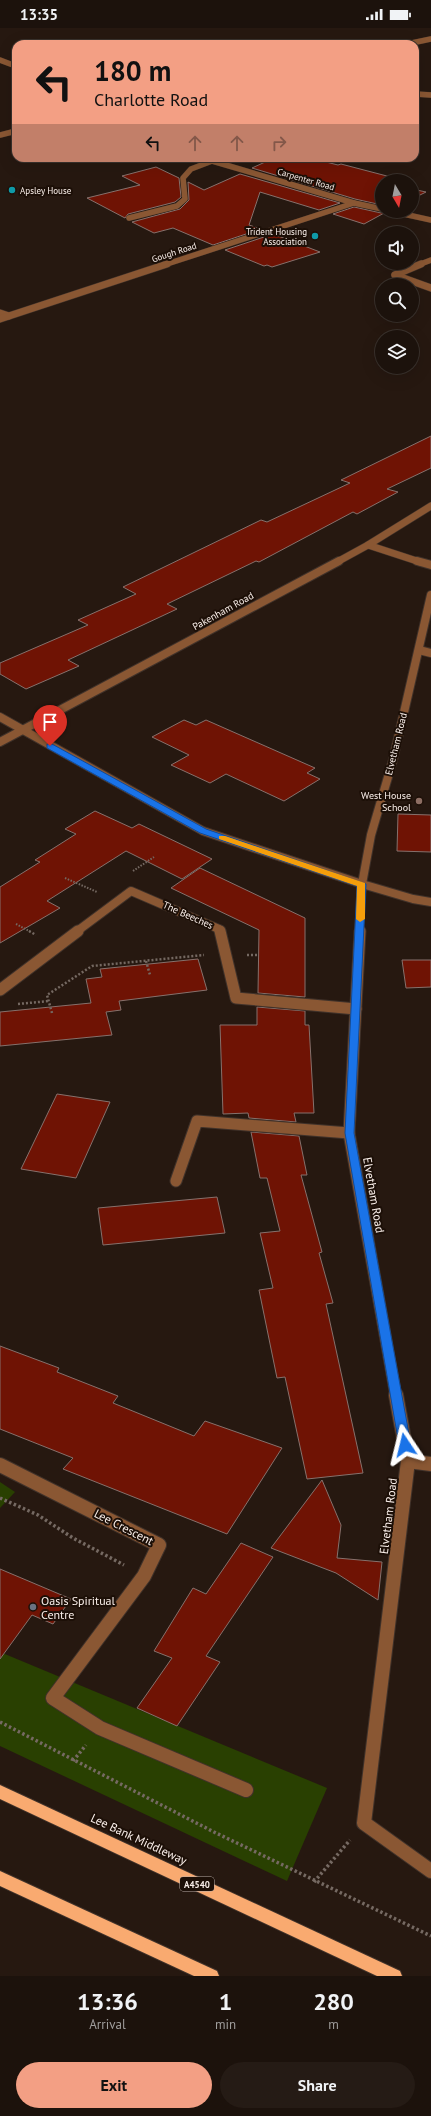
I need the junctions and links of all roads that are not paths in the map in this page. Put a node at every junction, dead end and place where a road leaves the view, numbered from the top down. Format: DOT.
graph roads {
  1 [pos="431,39"];
  2 [pos="419,42"];
  3 [pos="0,60"];
  4 [pos="12,65"];
  5 [pos="419,94"];
  6 [pos="431,95"];
  7 [pos="12,132"];
  8 [pos="0,134"];
  9 [pos="209,162"];
  10 [pos="215,162"];
  11 [pos="354,203"];
  12 [pos="375,208"];
  13 [pos="419,217"];
  14 [pos="129,218"];
  15 [pos="431,220"];
  16 [pos="431,260"];
  17 [pos="431,288"];
  18 [pos="0,313"];
  19 [pos="9,316"];
  20 [pos="0,319"];
  21 [pos="431,506"];
  22 [pos="368,545"];
  23 [pos="431,565"];
  24 [pos="431,595"];
  25 [pos="420,650"];
  26 [pos="431,653"];
  27 [pos="0,717"];
  28 [pos="22,730"];
  29 [pos="0,742"];
  30 [pos="362,884"];
  31 [pos="431,902"];
  32 [pos="0,990"];
  33 [pos="356,1009"];
  34 [pos="349,1133"];
  35 [pos="176,1180"];
  36 [pos="408,1461"];
  37 [pos="431,1464"];
  38 [pos="0,1465"];
  39 [pos="246,1790"];
  40 [pos="0,1792"];
  41 [pos="431,1871"];
  42 [pos="0,1878"];
  43 [pos="211,1976"];
  44 [pos="394,1976"];
  1 -- 2 [label="street"];
  3 -- 4 [label="street"];
  5 -- 6 [label="street"];
  7 -- 8 [label="street"];
  9 -- 14 [label="street"];
  10 -- 11 [label="street, Carpenter Road"];
  11 -- 12 [label="street, Carpenter Road"];
  11 -- 19 [label="street, Gough Road"];
  13 -- 15 [label="street"];
  16 -- 17 [label="street"];
  18 -- 19 [label="street"];
  19 -- 20 [label="street, Gough Road"];
  21 -- 22 [label="street, Pakenham Road"];
  22 -- 23 [label="street"];
  22 -- 28 [label="street, Pakenham Road"];
  24 -- 25 [label="street, Elvetham Road"];
  25 -- 26 [label="street"];
  25 -- 30 [label="street, Elvetham Road"];
  27 -- 28 [label="street"];
  28 -- 29 [label="street, Pakenham Road"];
  28 -- 30 [label="street"];
  30 -- 31 [label="street"];
  30 -- 33 [label="street, Elvetham Road"];
  32 -- 33 [label="street, The Beeches"];
  33 -- 34 [label="street, Elvetham Road"];
  34 -- 35 [label="street"];
  34 -- 36 [label="street, Elvetham Road"];
  36 -- 37 [label="street"];
  36 -- 41 [label="street, Elvetham Road"];
  38 -- 39 [label="street, Lee Crescent"];
  40 -- 44 [label="highway, Lee Bank Middleway / A4540"];
  42 -- 43 [label="highway"];
}
